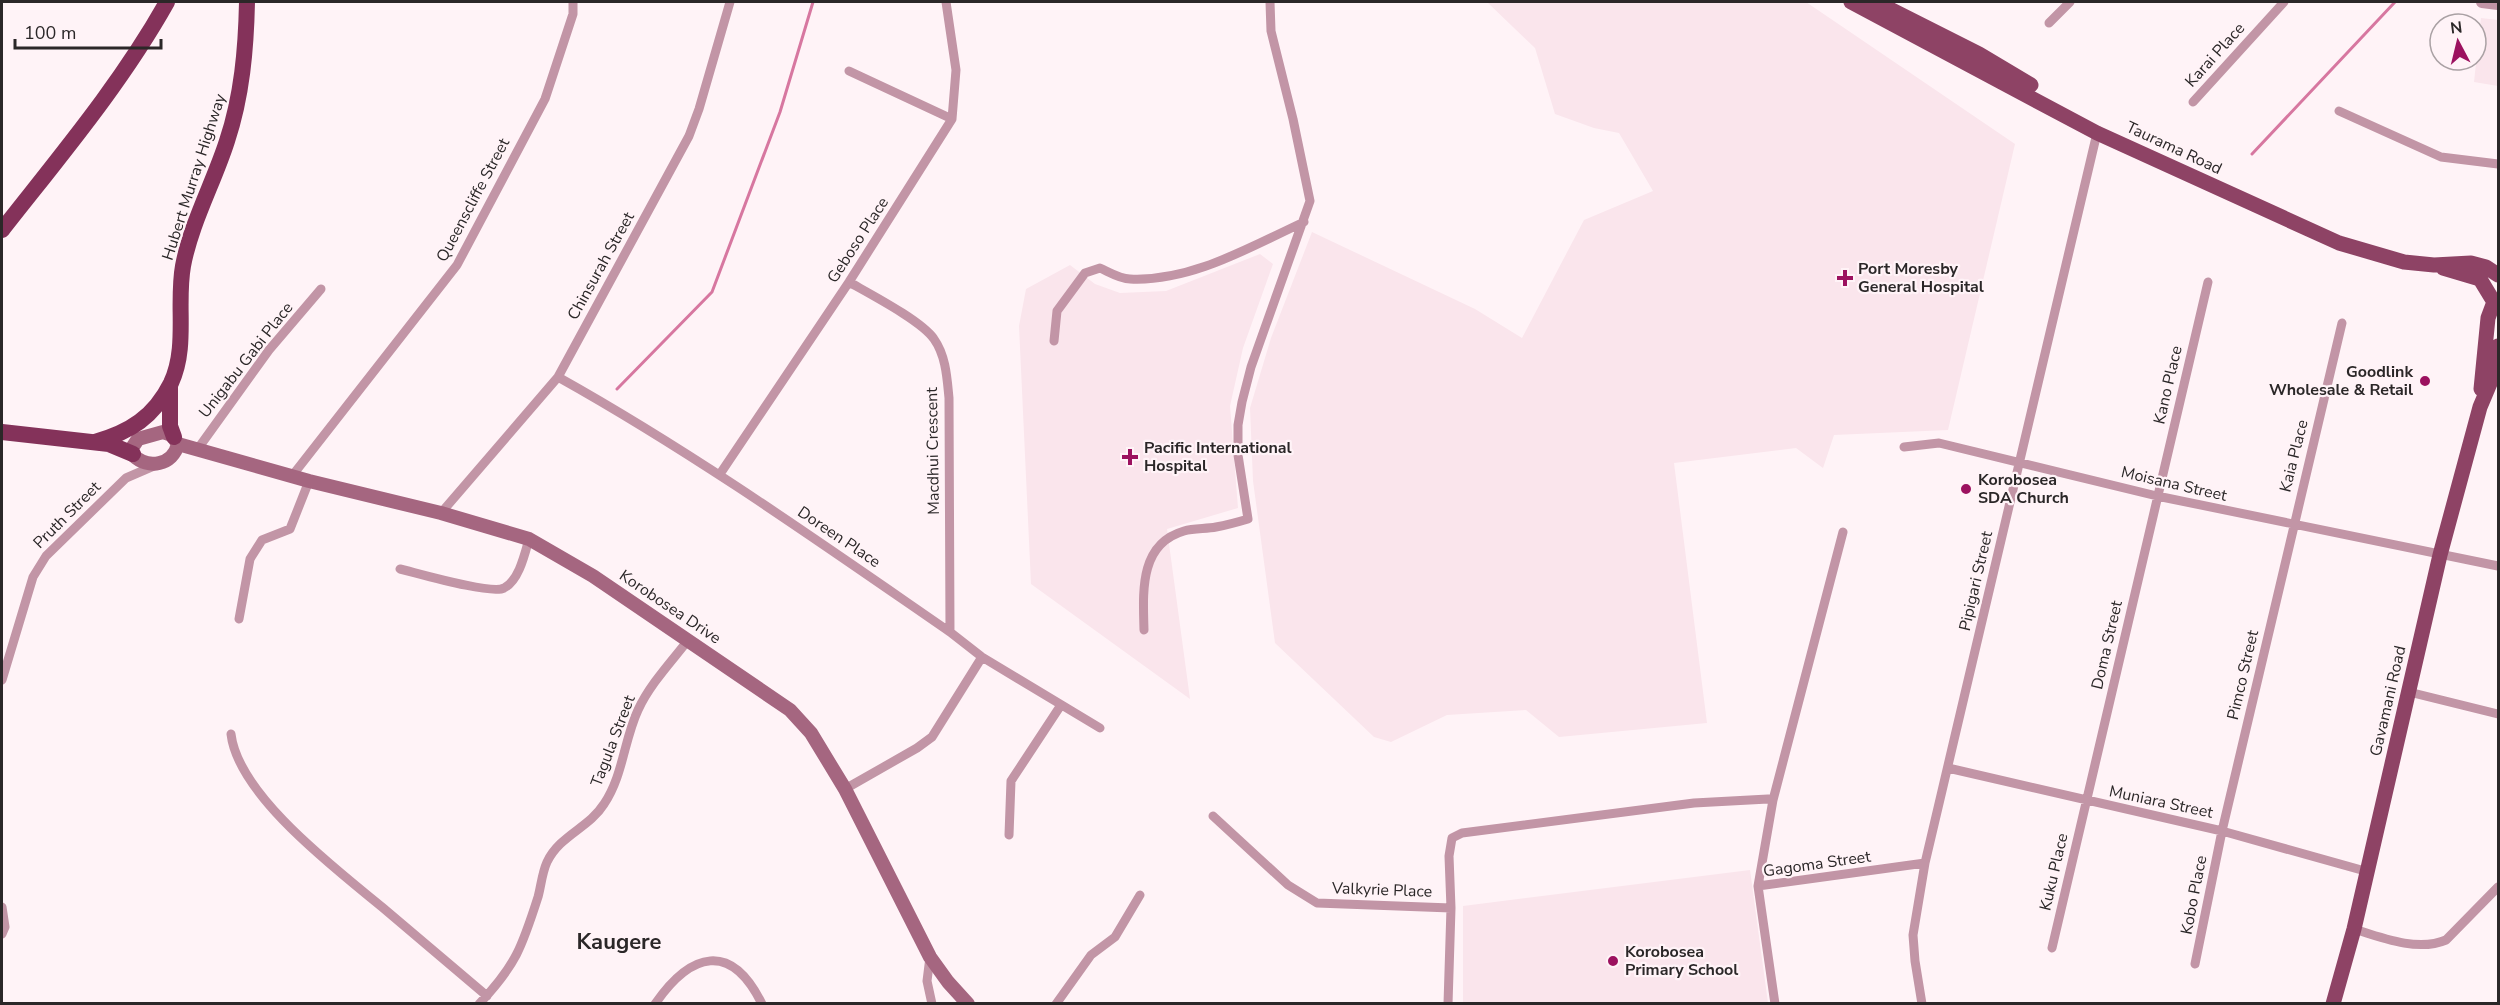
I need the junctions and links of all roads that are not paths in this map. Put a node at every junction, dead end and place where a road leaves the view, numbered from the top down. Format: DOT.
graph roads {
  1 [pos="167,2"];
  2 [pos="246,2"];
  3 [pos="573,2"];
  4 [pos="730,2"];
  5 [pos="946,2"];
  6 [pos="1270,2"];
  7 [pos="1851,2"];
  8 [pos="1876,2"];
  9 [pos="2070,2"];
  10 [pos="2284,2"];
  11 [pos="2482,2"];
  12 [pos="2499,4"];
  13 [pos="2049,23"];
  14 [pos="849,71"];
  15 [pos="2193,102"];
  16 [pos="2339,111"];
  17 [pos="952,119"];
  18 [pos="2097,133"];
  19 [pos="2499,164"];
  20 [pos="1304,222"];
  21 [pos="2,230"];
  22 [pos="2499,262"];
  23 [pos="2434,266"];
  24 [pos="2499,275"];
  25 [pos="849,282"];
  26 [pos="2208,282"];
  27 [pos="321,289"];
  28 [pos="2493,315"];
  29 [pos="2342,323"];
  30 [pos="1054,341"];
  31 [pos="2499,346"];
  32 [pos="558,377"];
  33 [pos="2495,382"];
  34 [pos="170,385"];
  35 [pos="2480,407"];
  36 [pos="2,432"];
  37 [pos="176,440"];
  38 [pos="95,442"];
  39 [pos="1904,447"];
  40 [pos="196,450"];
  41 [pos="133,455"];
  42 [pos="164,461"];
  43 [pos="2019,463"];
  44 [pos="720,474"];
  45 [pos="291,476"];
  46 [pos="126,478"];
  47 [pos="309,481"];
  48 [pos="2157,496"];
  49 [pos="441,513"];
  50 [pos="2293,525"];
  51 [pos="1843,532"];
  52 [pos="529,539"];
  53 [pos="2439,555"];
  54 [pos="2499,566"];
  55 [pos="400,569"];
  56 [pos="239,619"];
  57 [pos="1144,630"];
  58 [pos="950,632"];
  59 [pos="689,639"];
  60 [pos="982,657"];
  61 [pos="2,680"];
  62 [pos="2409,692"];
  63 [pos="1061,705"];
  64 [pos="2499,714"];
  65 [pos="1100,728"];
  66 [pos="231,734"];
  67 [pos="1948,768"];
  68 [pos="845,789"];
  69 [pos="1773,800"];
  70 [pos="2085,801"];
  71 [pos="1213,816"];
  72 [pos="2222,831"];
  73 [pos="1009,835"];
  74 [pos="1925,863"];
  75 [pos="2365,871"];
  76 [pos="1758,886"];
  77 [pos="2499,887"];
  78 [pos="1140,895"];
  79 [pos="2,907"];
  80 [pos="1450,908"];
  81 [pos="2354,929"];
  82 [pos="2,934"];
  83 [pos="2052,948"];
  84 [pos="930,957"];
  85 [pos="2195,964"];
  86 [pos="487,996"];
  87 [pos="479,1004"];
  88 [pos="655,1004"];
  89 [pos="762,1004"];
  90 [pos="932,1004"];
  91 [pos="968,1004"];
  92 [pos="1056,1004"];
  93 [pos="1448,1004"];
  94 [pos="1775,1004"];
  95 [pos="1922,1004"];
  96 [pos="2333,1004"];
  1 -- 21 [label="highway"];
  2 -- 34 [label="highway, Hubert Murray Highway"];
  3 -- 45 [label="street, Queenscliffe Street"];
  4 -- 32 [label="street, Chinsurah Street"];
  5 -- 17 [label="street, Geboso Place"];
  6 -- 20 [label="street"];
  7 -- 18 [label="main road, Taurama Road"];
  8 -- 22 [label="main road, Taurama Road"];
  9 -- 13 [label="street"];
  10 -- 15 [label="street, Karai Place"];
  11 -- 12 [label="street"];
  14 -- 17 [label="street"];
  16 -- 19 [label="street"];
  17 -- 25 [label="street, Geboso Place"];
  18 -- 23 [label="main road, Taurama Road"];
  18 -- 43 [label="street, Pipigari Street"];
  20 -- 30 [label="street"];
  20 -- 57 [label="street"];
  23 -- 24 [label="main road, Taurama Road"];
  23 -- 28 [label="main road, Gavamani Road"];
  25 -- 44 [label="street, Geboso Place"];
  25 -- 58 [label="street, Macdhui Crescent"];
  26 -- 48 [label="street, Kano Place"];
  27 -- 40 [label="street, Unigabu Gabi Place"];
  28 -- 35 [label="main road, Gavamani Road"];
  29 -- 50 [label="street, Kaia Place"];
  31 -- 33 [label="main road, Gavamani Road"];
  32 -- 44 [label="street, Doreen Place"];
  32 -- 49 [label="street, Chinsurah Street"];
  33 -- 35 [label="main road, Gavamani Road"];
  34 -- 37 [label="highway"];
  34 -- 38 [label="highway, Hubert Murray Highway"];
  35 -- 53 [label="main road, Gavamani Road"];
  36 -- 38 [label="highway, Hubert Murray Highway"];
  37 -- 40 [label="main road, Korobosea Drive"];
  37 -- 41 [label="main road"];
  37 -- 42 [label="main road"];
  38 -- 41 [label="highway"];
  39 -- 43 [label="street, Moisana Street"];
  40 -- 42 [label="main road"];
  40 -- 45 [label="main road, Korobosea Drive"];
  41 -- 42 [label="main road"];
  41 -- 46 [label="street"];
  42 -- 46 [label="street"];
  43 -- 48 [label="street, Moisana Street"];
  43 -- 67 [label="street, Pipigari Street"];
  44 -- 58 [label="street, Doreen Place"];
  45 -- 47 [label="main road, Korobosea Drive"];
  46 -- 61 [label="street, Pruth Street"];
  47 -- 49 [label="main road, Korobosea Drive"];
  47 -- 56 [label="street"];
  48 -- 50 [label="street, Moisana Street"];
  48 -- 70 [label="street, Doma Street"];
  49 -- 52 [label="main road, Korobosea Drive"];
  50 -- 53 [label="street, Moisana Street"];
  50 -- 72 [label="street, Pimco Street"];
  51 -- 69 [label="street"];
  52 -- 55 [label="street"];
  52 -- 59 [label="main road, Korobosea Drive"];
  53 -- 54 [label="street, Moisana Street"];
  53 -- 62 [label="main road, Gavamani Road"];
  58 -- 60 [label="street, Doreen Place"];
  59 -- 68 [label="main road, Korobosea Drive"];
  59 -- 86 [label="street, Tagula Street"];
  60 -- 63 [label="street, Doreen Place"];
  60 -- 68 [label="street"];
  62 -- 64 [label="street"];
  62 -- 75 [label="main road, Gavamani Road"];
  63 -- 65 [label="street, Doreen Place"];
  63 -- 73 [label="street"];
  66 -- 86 [label="street"];
  67 -- 70 [label="street, Muniara Street"];
  67 -- 74 [label="street, Pipigari Street"];
  68 -- 84 [label="main road, Korobosea Drive"];
  69 -- 76 [label="street"];
  69 -- 80 [label="street"];
  70 -- 72 [label="street, Muniara Street"];
  70 -- 83 [label="street, Kuku Place"];
  71 -- 80 [label="street, Valkyrie Place"];
  72 -- 75 [label="street, Muniara Street"];
  72 -- 85 [label="street, Kobo Place"];
  74 -- 76 [label="street, Gagoma Street"];
  74 -- 95 [label="street, Pipigari Street"];
  75 -- 81 [label="main road, Gavamani Road"];
  76 -- 94 [label="street, Gagoma Street"];
  77 -- 81 [label="street"];
  78 -- 92 [label="street"];
  79 -- 82 [label="street"];
  80 -- 93 [label="street, Valkyrie Place"];
  81 -- 96 [label="main road, Gavamani Road"];
  84 -- 90 [label="street"];
  84 -- 91 [label="main road, Korobosea Drive"];
  86 -- 87 [label="street, Tagula Street"];
  88 -- 89 [label="street"];
}
